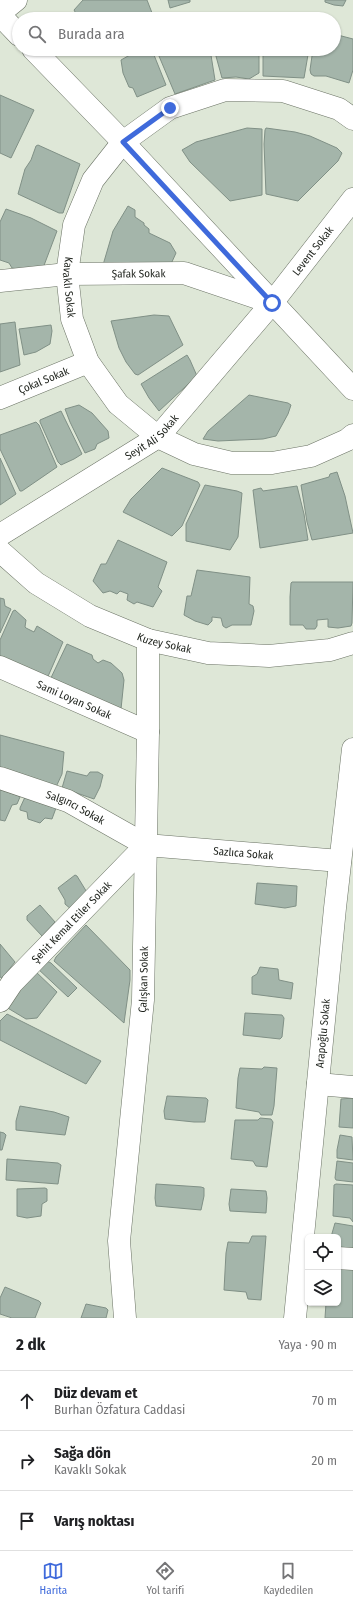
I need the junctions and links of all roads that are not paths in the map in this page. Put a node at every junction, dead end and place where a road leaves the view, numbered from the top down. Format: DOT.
graph roads {
  1 [pos="16,0"];
  2 [pos="0,14"];
  3 [pos="12,27"];
  4 [pos="40,56"];
  5 [pos="353,119"];
  6 [pos="123,142"];
  7 [pos="353,199"];
  8 [pos="67,274"];
  9 [pos="0,281"];
  10 [pos="272,303"];
  11 [pos="88,362"];
  12 [pos="353,389"];
  13 [pos="0,398"];
  14 [pos="353,435"];
  15 [pos="158,437"];
  16 [pos="0,536"];
  17 [pos="0,551"];
  18 [pos="148,640"];
  19 [pos="353,643"];
  20 [pos="0,666"];
  21 [pos="148,732"];
  22 [pos="353,749"];
  23 [pos="0,778"];
  24 [pos="146,845"];
  25 [pos="340,861"];
  26 [pos="344,909"];
  27 [pos="0,1001"];
  28 [pos="318,1084"];
  29 [pos="353,1087"];
  30 [pos="307,1234"];
  31 [pos="305,1256"];
  32 [pos="341,1258"];
  33 [pos="353,1258"];
  34 [pos="125,1318"];
  35 [pos="295,1318"];
  1 -- 2 [label="street"];
  2 -- 3 [label="street"];
  4 -- 6 [label="street"];
  5 -- 6 [label="street, Kavaklı Sokak"];
  6 -- 8 [label="street, Kavaklı Sokak"];
  6 -- 10 [label="street"];
  7 -- 10 [label="street, Levent Sokak"];
  8 -- 9 [label="street, Şafak Sokak"];
  8 -- 10 [label="street, Şafak Sokak"];
  8 -- 11 [label="street, Kavaklı Sokak"];
  10 -- 12 [label="street"];
  10 -- 15 [label="street, Seyit Ali Sokak"];
  11 -- 13 [label="street, Çokal Sokak"];
  11 -- 15 [label="street, Kavaklı Sokak"];
  14 -- 15 [label="street, Kavaklı Sokak"];
  15 -- 16 [label="street, Seyit Ali Sokak"];
  17 -- 18 [label="street, Kuzey Sokak"];
  18 -- 19 [label="street, Kuzey Sokak"];
  18 -- 21 [label="street, Çalışkan Sokak"];
  20 -- 21 [label="street, Sami Loyan Sokak"];
  21 -- 24 [label="street, Çalışkan Sokak"];
  22 -- 25 [label="street, Arapoğlu Sokak"];
  23 -- 24 [label="street, Salgıncı Sokak"];
  24 -- 25 [label="street, Sazlıca Sokak"];
  24 -- 27 [label="street, Şehit Kemal Etiler Sokak"];
  24 -- 34 [label="street, Çalışkan Sokak"];
  25 -- 26 [label="street, Arapoğlu Sokak"];
  26 -- 28 [label="street, Arapoğlu Sokak"];
  28 -- 29 [label="street"];
  28 -- 30 [label="street, Arapoğlu Sokak"];
  31 -- 35 [label="street, Arapoğlu Sokak"];
  32 -- 33 [label="street"];
}
